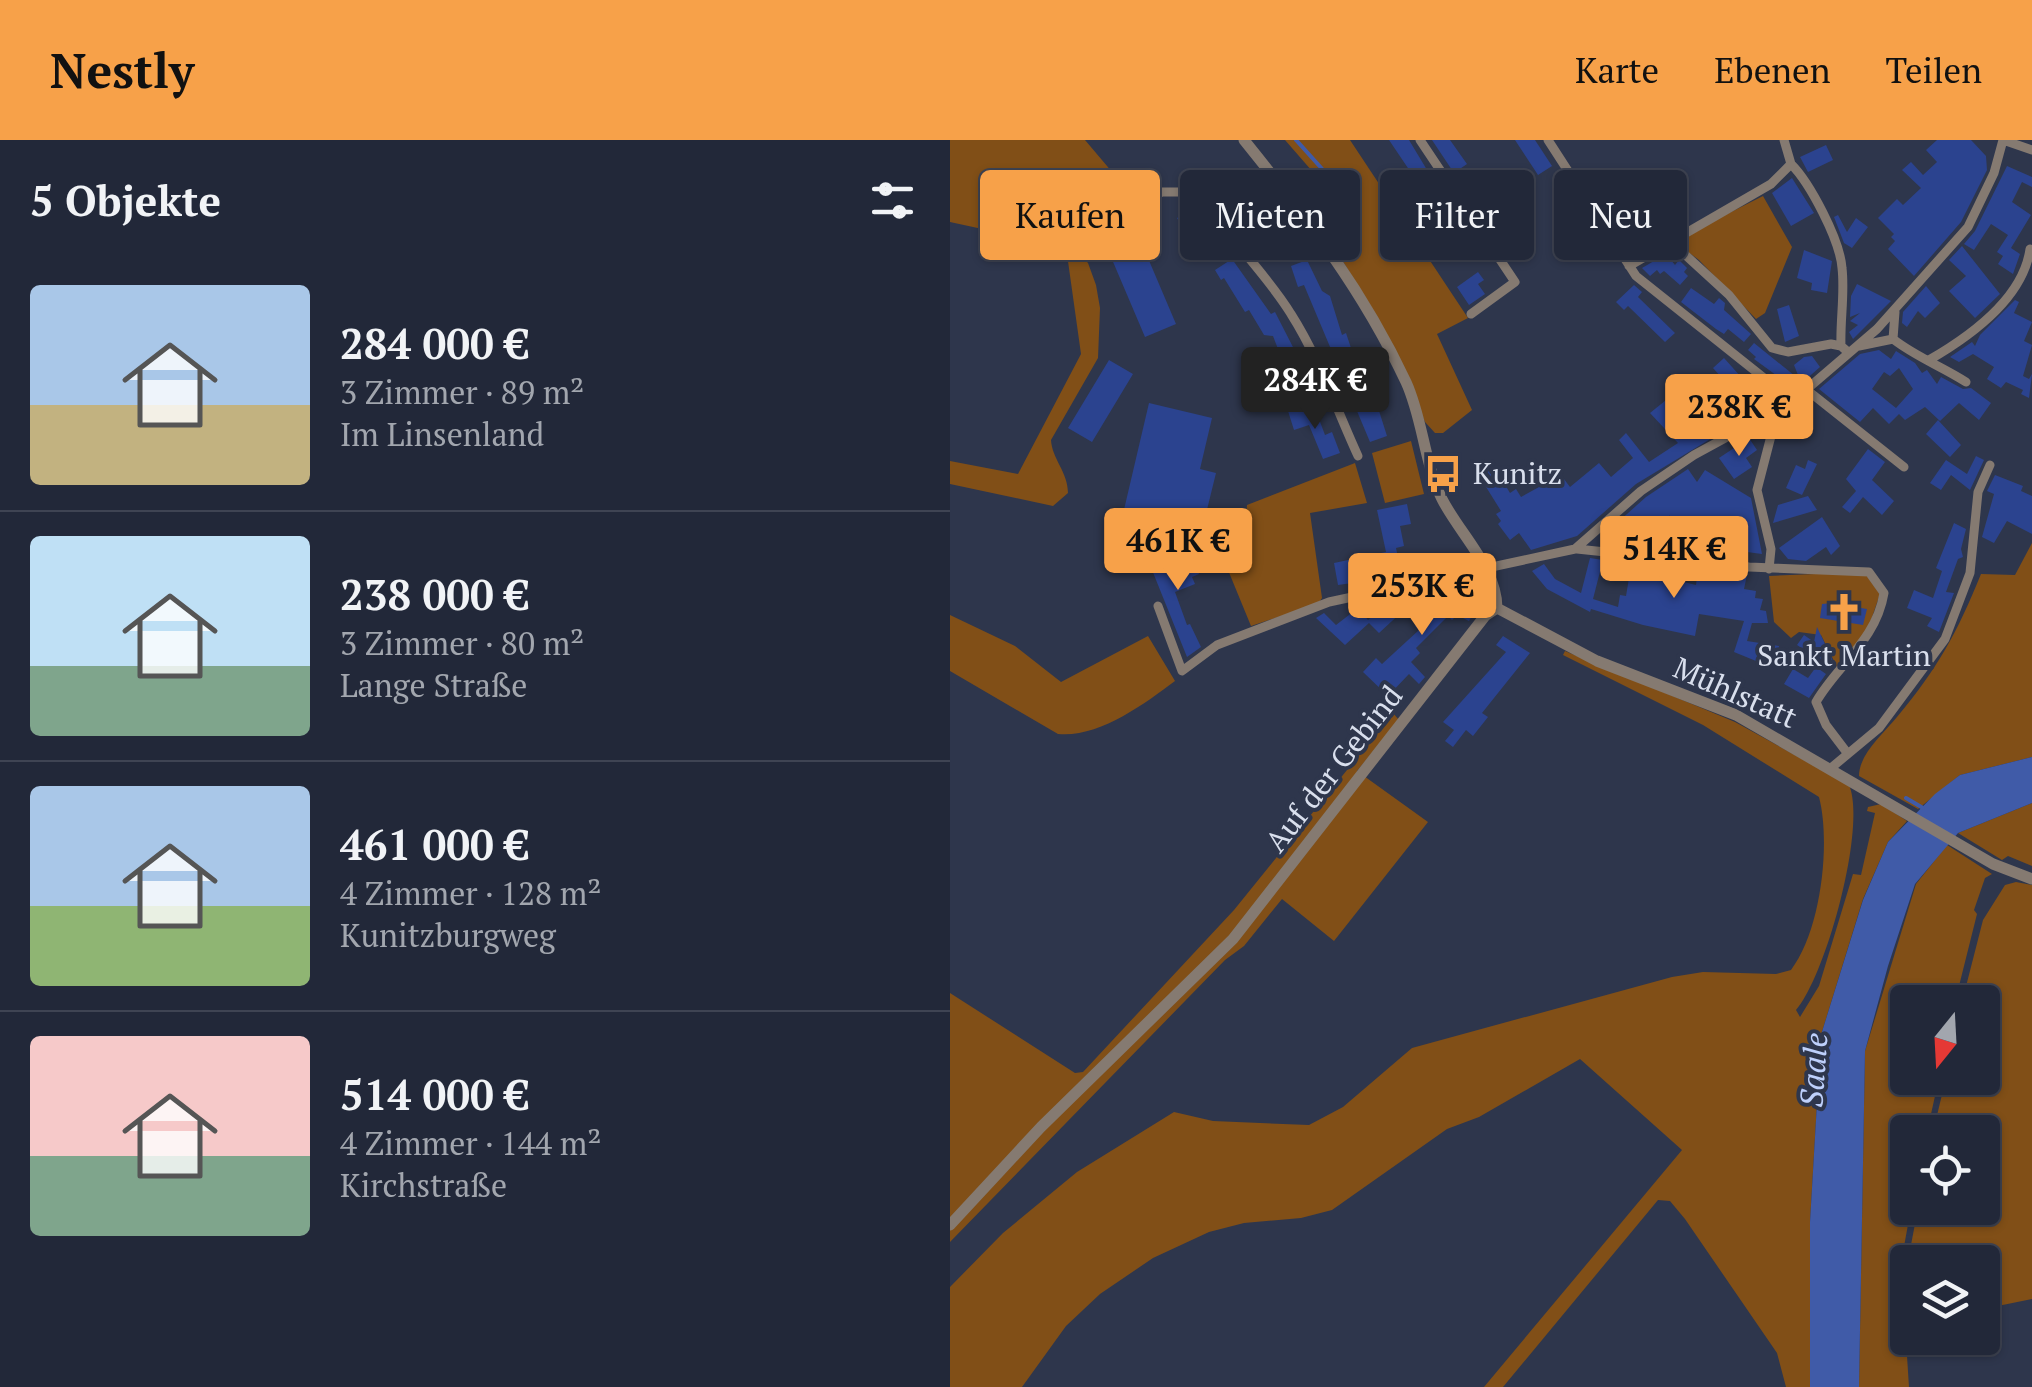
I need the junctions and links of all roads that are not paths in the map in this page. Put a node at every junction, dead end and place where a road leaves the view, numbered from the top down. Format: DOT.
graph roads {
  1 [pos="1244,140"];
  2 [pos="1420,140"];
  3 [pos="1548,140"];
  4 [pos="1784,140"];
  5 [pos="2003,140"];
  6 [pos="2032,150"];
  7 [pos="1792,164"];
  8 [pos="1268,170"];
  9 [pos="1687,230"];
  10 [pos="2030,250"];
  11 [pos="1687,256"];
  12 [pos="1250,260"];
  13 [pos="1337,260"];
  14 [pos="1638,260"];
  15 [pos="1629,266"];
  16 [pos="1895,312"];
  17 [pos="1470,314"];
  18 [pos="1893,339"];
  19 [pos="1849,348"];
  20 [pos="1928,360"];
  21 [pos="1966,382"];
  22 [pos="1808,390"];
  23 [pos="1793,401"];
  24 [pos="1777,413"];
  25 [pos="1358,456"];
  26 [pos="1990,465"];
  27 [pos="1904,467"];
  28 [pos="1575,549"];
  29 [pos="1769,568"];
  30 [pos="1486,569"];
  31 [pos="1158,606"];
  32 [pos="1497,608"];
  33 [pos="1848,754"];
  34 [pos="1831,768"];
  35 [pos="2032,879"];
  36 [pos="950,1225"];
  1 -- 8 [label="street"];
  2 -- 17 [label="street"];
  3 -- 15 [label="street"];
  4 -- 7 [label="street"];
  5 -- 6 [label="street"];
  5 -- 16 [label="street"];
  7 -- 9 [label="street"];
  7 -- 19 [label="street"];
  10 -- 20 [label="street"];
  11 -- 19 [label="street"];
  12 -- 25 [label="street"];
  13 -- 30 [label="street"];
  14 -- 15 [label="street"];
  15 -- 23 [label="street"];
  16 -- 18 [label="street"];
  16 -- 19 [label="street"];
  18 -- 19 [label="street"];
  18 -- 20 [label="street"];
  19 -- 22 [label="street"];
  20 -- 21 [label="street"];
  22 -- 23 [label="street"];
  22 -- 27 [label="street"];
  23 -- 24 [label="street"];
  24 -- 28 [label="street"];
  24 -- 29 [label="street"];
  26 -- 33 [label="street"];
  28 -- 29 [label="street"];
  28 -- 30 [label="street"];
  29 -- 33 [label="street"];
  30 -- 31 [label="street"];
  30 -- 32 [label="street"];
  32 -- 34 [label="street, Mühlstatt"];
  32 -- 36 [label="street, Auf der Gebind"];
  33 -- 34 [label="street"];
  34 -- 35 [label="street, Mühlstatt"];
}
